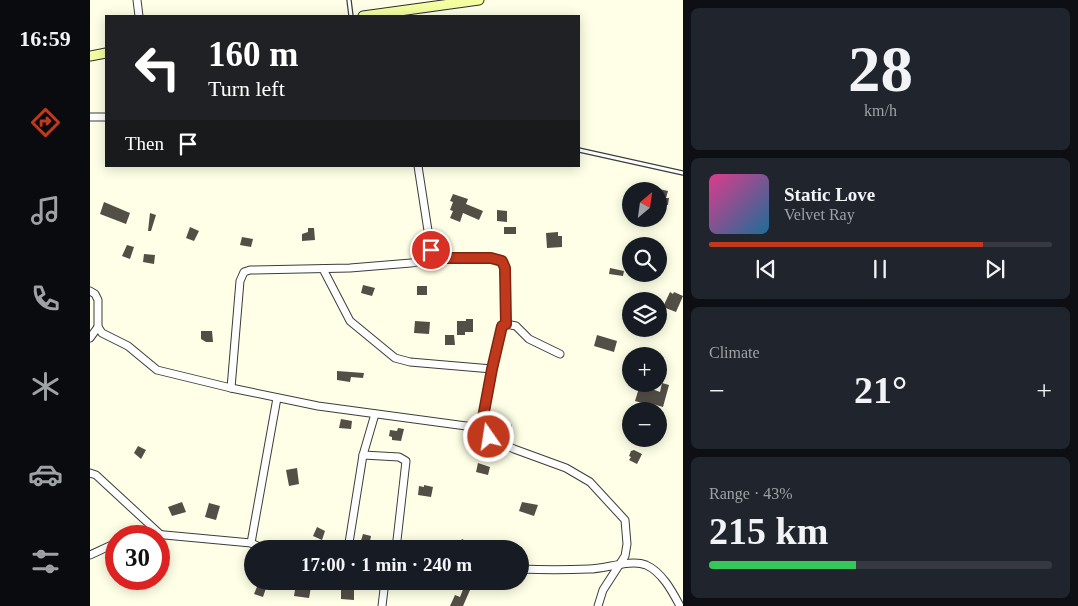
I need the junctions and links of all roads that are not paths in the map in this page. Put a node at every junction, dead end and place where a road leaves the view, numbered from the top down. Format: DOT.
graph roads {
  1 [pos="137,0"];
  2 [pos="349,0"];
  3 [pos="479,0"];
  4 [pos="139,15"];
  5 [pos="351,15"];
  6 [pos="370,15"];
  7 [pos="105,53"];
  8 [pos="90,56"];
  9 [pos="90,117"];
  10 [pos="105,117"];
  11 [pos="580,150"];
  12 [pos="418,167"];
  13 [pos="683,173"];
  14 [pos="427,258"];
  15 [pos="323,269"];
  16 [pos="90,291"];
  17 [pos="506,324"];
  18 [pos="98,327"];
  19 [pos="90,338"];
  20 [pos="560,354"];
  21 [pos="492,369"];
  22 [pos="231,388"];
  23 [pos="277,398"];
  24 [pos="375,414"];
  25 [pos="481,428"];
  26 [pos="363,455"];
  27 [pos="90,473"];
  28 [pos="150,525"];
  29 [pos="170,536"];
  30 [pos="252,540"];
  31 [pos="349,540"];
  32 [pos="397,540"];
  33 [pos="244,542"];
  34 [pos="105,548"];
  35 [pos="90,555"];
  36 [pos="620,565"];
  37 [pos="529,569"];
  38 [pos="383,590"];
  39 [pos="382,606"];
  40 [pos="598,606"];
  41 [pos="680,606"];
  1 -- 4 [label="street"];
  2 -- 5 [label="lane"];
  3 -- 6 [label="main road"];
  7 -- 8 [label="main road"];
  9 -- 10 [label="street"];
  11 -- 13 [label="lane"];
  12 -- 14 [label="street"];
  14 -- 15 [label="street"];
  14 -- 17 [label="street"];
  15 -- 21 [label="street"];
  15 -- 22 [label="street"];
  16 -- 18 [label="street"];
  17 -- 20 [label="street"];
  17 -- 21 [label="street"];
  18 -- 19 [label="street"];
  18 -- 22 [label="street"];
  21 -- 25 [label="street"];
  22 -- 23 [label="street"];
  23 -- 24 [label="street"];
  23 -- 30 [label="street"];
  24 -- 25 [label="street"];
  24 -- 26 [label="street"];
  25 -- 36 [label="street"];
  26 -- 31 [label="street"];
  26 -- 32 [label="street"];
  27 -- 28 [label="street"];
  29 -- 33 [label="street"];
  34 -- 35 [label="street"];
  36 -- 37 [label="street"];
  36 -- 40 [label="street"];
  36 -- 41 [label="street"];
  38 -- 39 [label="street"];
}
